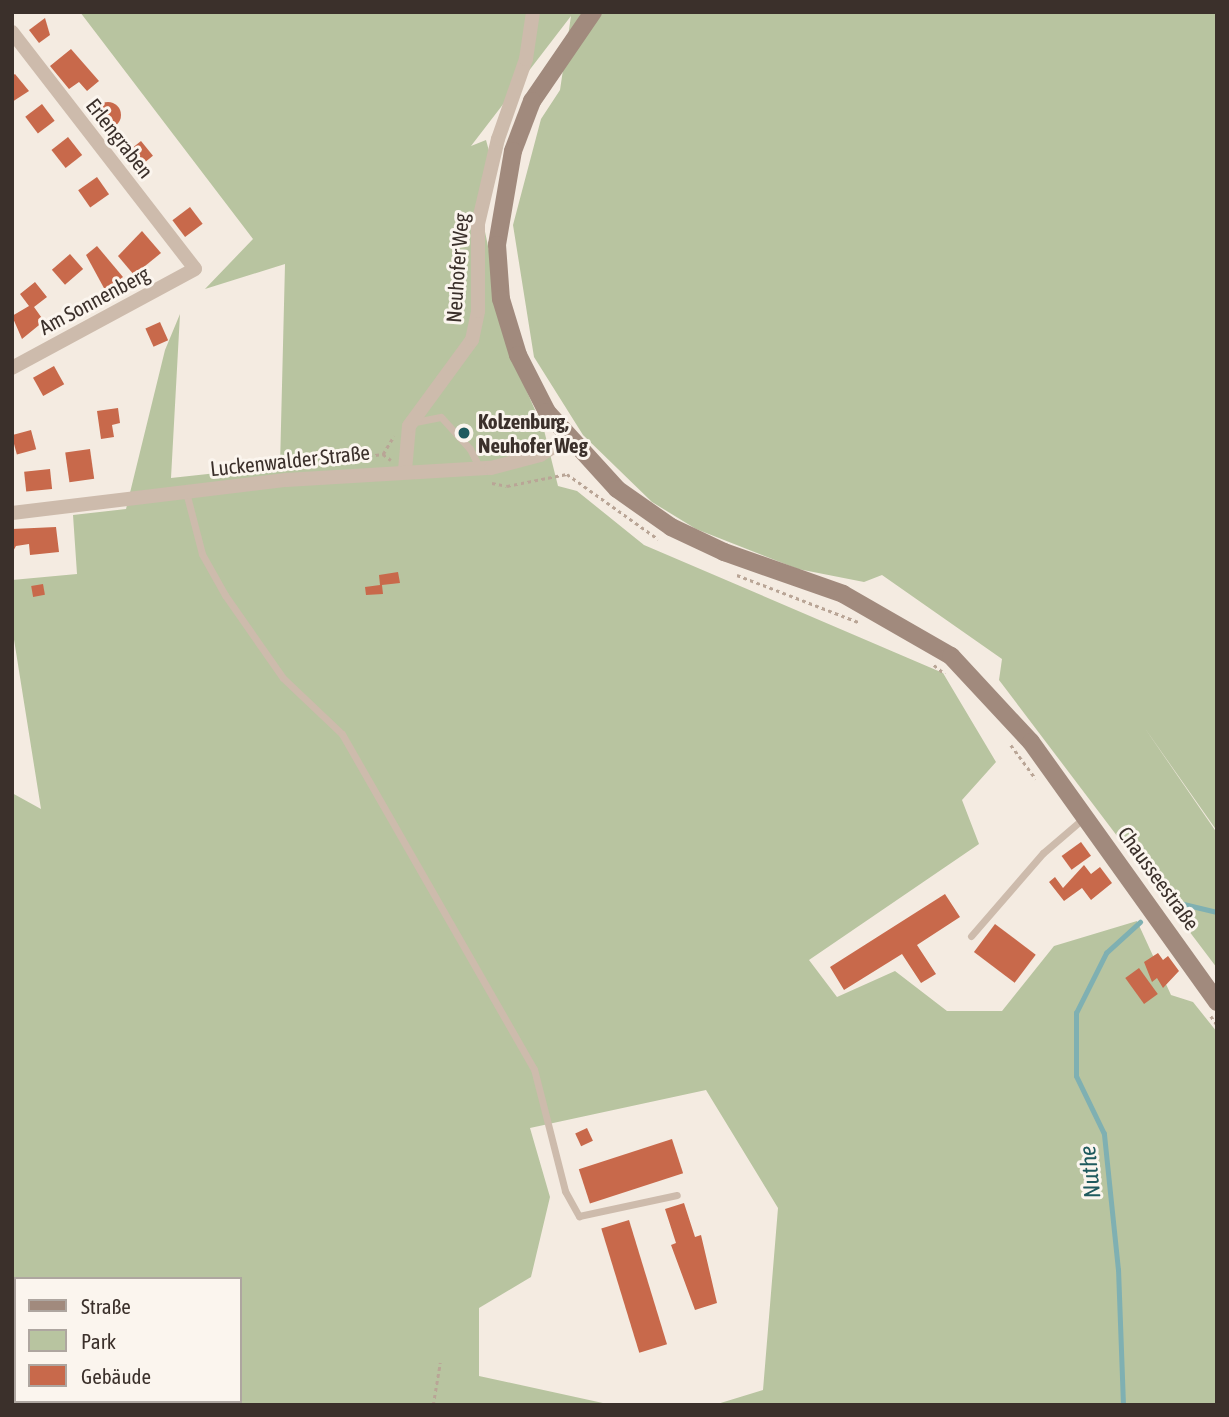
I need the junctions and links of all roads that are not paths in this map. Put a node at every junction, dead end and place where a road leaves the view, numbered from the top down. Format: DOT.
graph roads {
  1 [pos="533,12"];
  2 [pos="593,12"];
  3 [pos="12,32"];
  4 [pos="195,269"];
  5 [pos="12,368"];
  6 [pos="402,429"];
  7 [pos="567,439"];
  8 [pos="480,469"];
  9 [pos="405,470"];
  10 [pos="186,492"];
  11 [pos="12,513"];
  12 [pos="1086,817"];
  13 [pos="971,936"];
  14 [pos="1217,1002"];
  15 [pos="677,1195"];
  1 -- 6 [label="street, Neuhofer Weg"];
  2 -- 7 [label="main road, Chausseestraße"];
  3 -- 4 [label="street, Erlengraben"];
  4 -- 5 [label="street, Am Sonnenberg"];
  6 -- 8 [label="lane"];
  6 -- 9 [label="street"];
  7 -- 8 [label="street, Luckenwalder Straße"];
  7 -- 12 [label="main road, Chausseestraße"];
  8 -- 9 [label="street, Luckenwalder Straße"];
  9 -- 10 [label="street, Luckenwalder Straße"];
  10 -- 11 [label="street, Luckenwalder Straße"];
  10 -- 15 [label="lane"];
  12 -- 13 [label="lane"];
  12 -- 14 [label="main road, Chausseestraße"];
}
